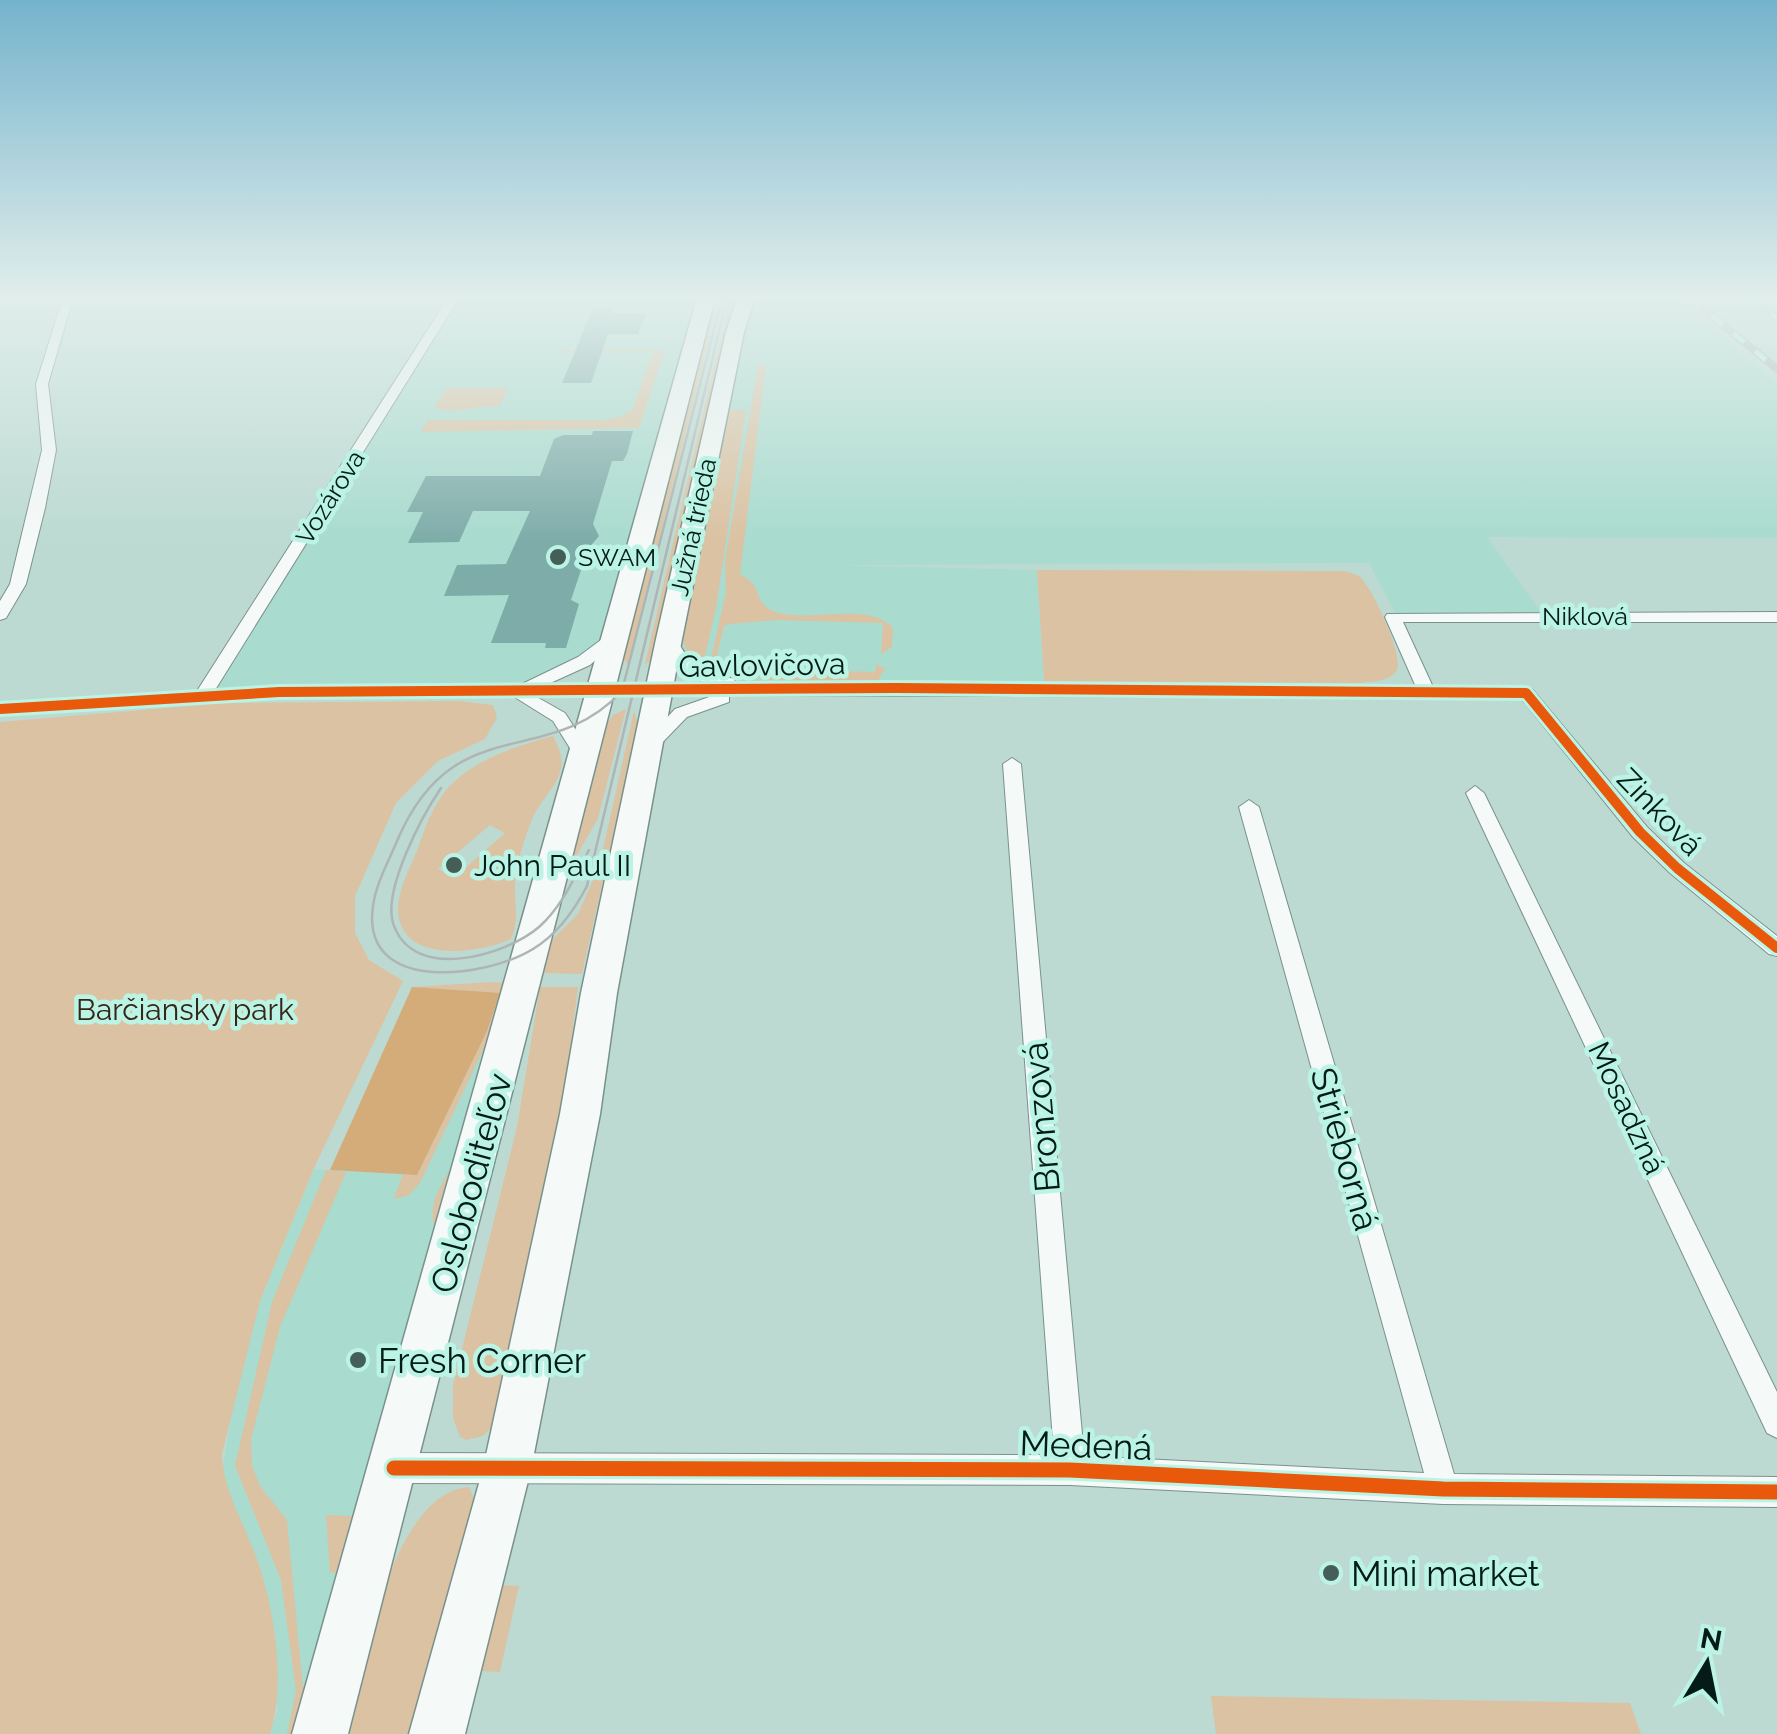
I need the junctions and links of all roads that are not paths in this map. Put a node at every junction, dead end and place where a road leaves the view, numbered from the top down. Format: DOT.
graph roads {
  1 [pos="44,379"];
  2 [pos="403,379"];
  3 [pos="685,379"];
  4 [pos="728,379"];
  5 [pos="0,615"];
  6 [pos="1774,620"];
  7 [pos="618,632"];
  8 [pos="669,639"];
  9 [pos="765,689"];
  10 [pos="660,690"];
  11 [pos="603,692"];
  12 [pos="510,693"];
  13 [pos="1427,693"];
  14 [pos="204,694"];
  15 [pos="1526,694"];
  16 [pos="0,710"];
  17 [pos="651,744"];
  18 [pos="585,758"];
  19 [pos="1012,764"];
  20 [pos="1475,793"];
  21 [pos="1249,807"];
  22 [pos="1777,948"];
  23 [pos="1777,1423"];
  24 [pos="394,1468"];
  25 [pos="507,1469"];
  26 [pos="1070,1470"];
  27 [pos="1442,1490"];
  28 [pos="1777,1492"];
  29 [pos="320,1734"];
  30 [pos="437,1734"];
  1 -- 5 [label="street"];
  2 -- 14 [label="street, Vozárova"];
  3 -- 7 [label="main road, Južná trieda"];
  4 -- 8 [label="main road, Južná trieda"];
  6 -- 13 [label="street, Niklová"];
  7 -- 11 [label="main road, Osloboditeľov"];
  7 -- 12 [label="street"];
  8 -- 9 [label="street"];
  8 -- 10 [label="main road"];
  9 -- 10 [label="street, Gavlovičova"];
  9 -- 13 [label="street, Gavlovičova"];
  9 -- 17 [label="street"];
  10 -- 11 [label="street, Gavlovičova"];
  10 -- 17 [label="main road"];
  11 -- 12 [label="street, Gavlovičova"];
  11 -- 18 [label="main road, Osloboditeľov"];
  12 -- 14 [label="street, Gavlovičova"];
  12 -- 18 [label="street"];
  13 -- 15 [label="street, Gavlovičova"];
  14 -- 16 [label="street, Gavlovičova"];
  15 -- 22 [label="street, Zinková"];
  17 -- 25 [label="main road"];
  18 -- 24 [label="main road, Osloboditeľov"];
  19 -- 26 [label="street, Bronzová"];
  20 -- 23 [label="street, Mosadzná"];
  21 -- 27 [label="street, Strieborná"];
  24 -- 25 [label="street, Medená"];
  24 -- 29 [label="main road, Osloboditeľov"];
  25 -- 26 [label="street, Medená"];
  25 -- 30 [label="main road"];
  26 -- 27 [label="street, Medená"];
  27 -- 28 [label="street, Medená"];
}
